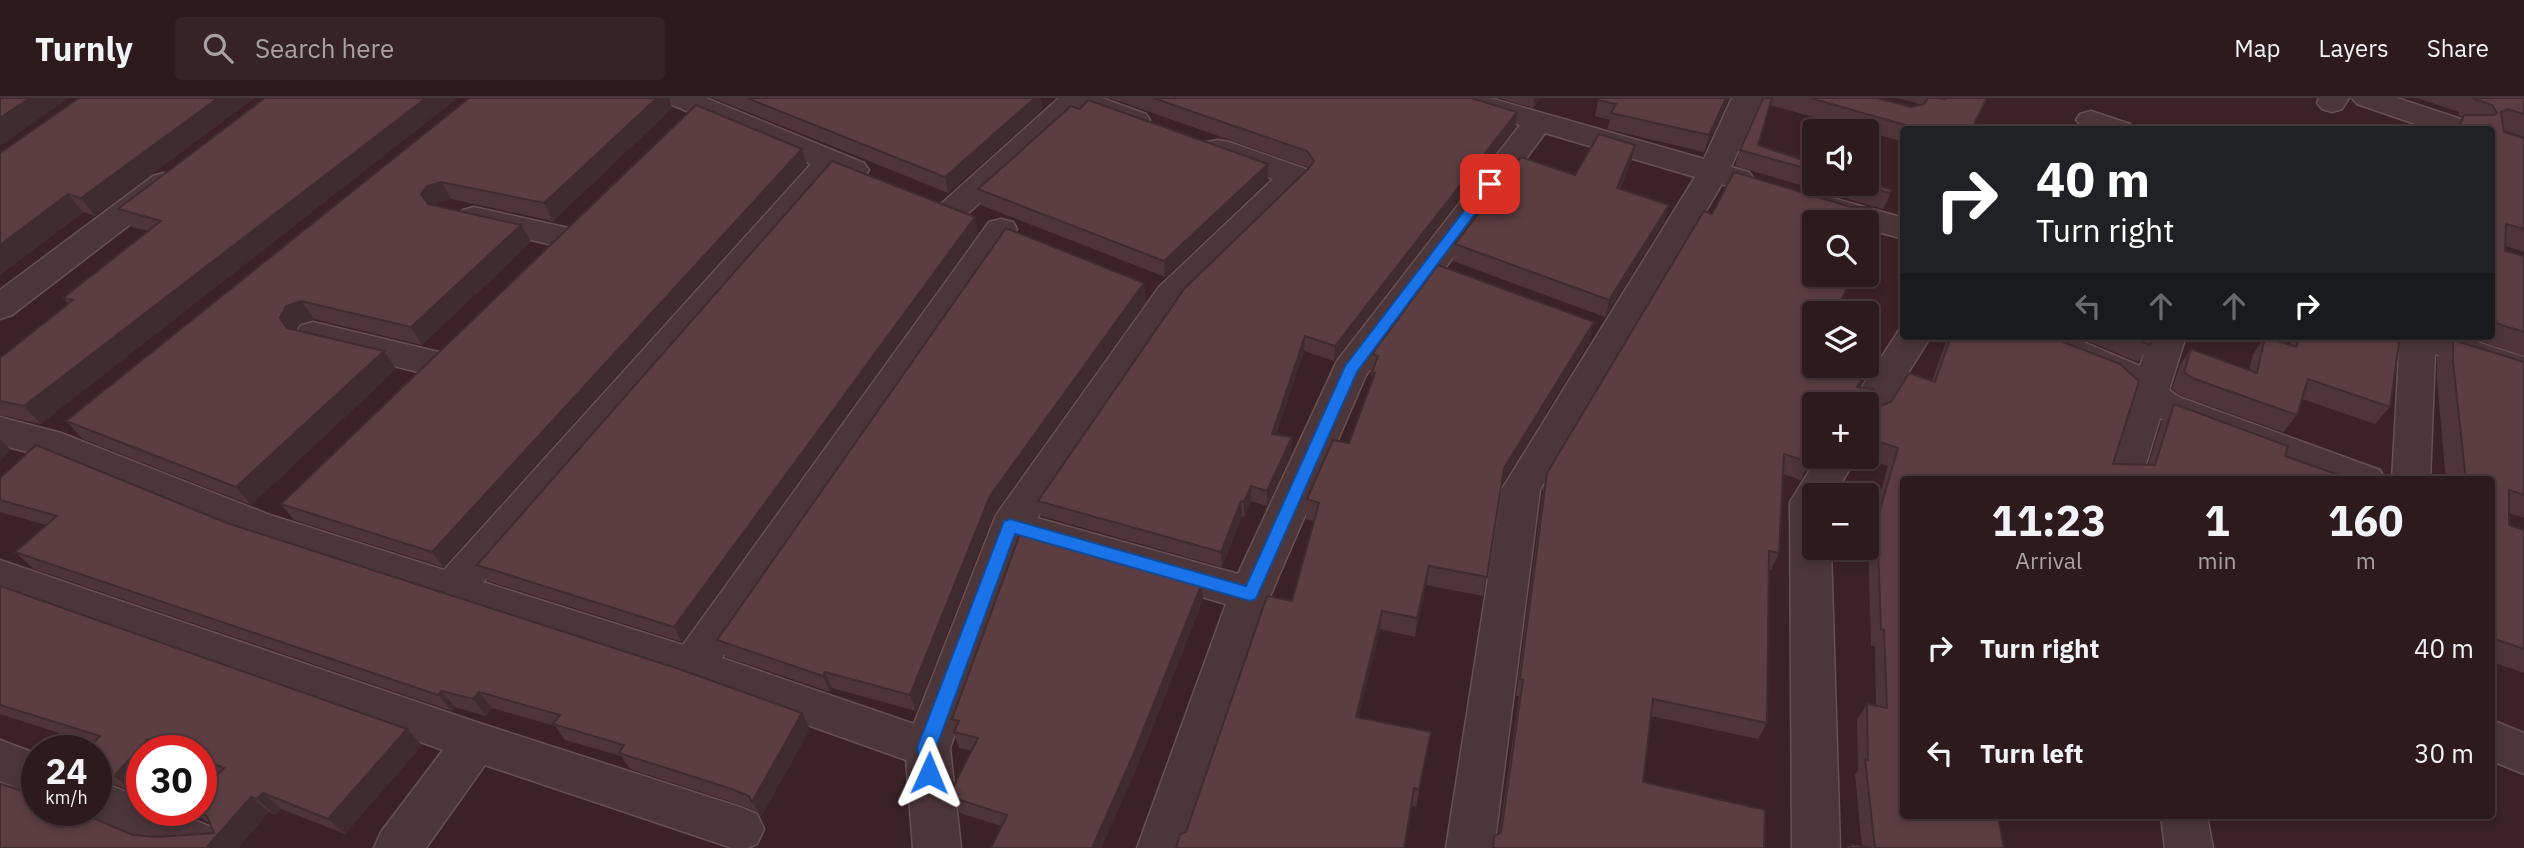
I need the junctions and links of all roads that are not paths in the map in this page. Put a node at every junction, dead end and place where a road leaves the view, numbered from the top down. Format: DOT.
graph roads {
  1 [pos="1076,98"];
  2 [pos="1458,98"];
  3 [pos="1747,98"];
  4 [pos="2367,98"];
  5 [pos="684,110"];
  6 [pos="2091,120"];
  7 [pos="1537,123"];
  8 [pos="2108,126"];
  9 [pos="2453,126"];
  10 [pos="831,161"];
  11 [pos="189,165"];
  12 [pos="1714,172"];
  13 [pos="880,181"];
  14 [pos="1765,187"];
  15 [pos="1803,199"];
  16 [pos="450,212"];
  17 [pos="1900,228"];
  18 [pos="530,265"];
  19 [pos="0,307"];
  20 [pos="313,334"];
  21 [pos="1910,340"];
  22 [pos="2045,340"];
  23 [pos="2167,340"];
  24 [pos="2418,340"];
  25 [pos="2430,340"];
  26 [pos="2524,370"];
  27 [pos="401,390"];
  28 [pos="1878,392"];
  29 [pos="2148,394"];
  30 [pos="80,418"];
  31 [pos="0,431"];
  32 [pos="33,456"];
  33 [pos="1831,469"];
  34 [pos="2123,476"];
  35 [pos="2355,476"];
  36 [pos="2411,476"];
  37 [pos="1010,526"];
  38 [pos="0,576"];
  39 [pos="453,588"];
  40 [pos="1250,594"];
  41 [pos="692,666"];
  42 [pos="2495,741"];
  43 [pos="476,742"];
  44 [pos="927,748"];
  45 [pos="2524,754"];
  46 [pos="0,760"];
  47 [pos="21,769"];
  48 [pos="112,808"];
  49 [pos="2184,819"];
  50 [pos="740,829"];
  51 [pos="206,848"];
  52 [pos="398,848"];
  53 [pos="937,848"];
  54 [pos="1161,848"];
  55 [pos="1470,848"];
  56 [pos="1816,848"];
  57 [pos="2189,848"];
  1 -- 37 [label="street"];
  1 -- 41 [label="street"];
  2 -- 7 [label="street"];
  3 -- 12 [label="street"];
  4 -- 9 [label="street"];
  5 -- 10 [label="street"];
  6 -- 8 [label="street"];
  7 -- 12 [label="street"];
  7 -- 40 [label="street"];
  10 -- 13 [label="street"];
  10 -- 39 [label="street"];
  11 -- 19 [label="street"];
  12 -- 14 [label="street"];
  12 -- 55 [label="street"];
  15 -- 17 [label="street"];
  16 -- 18 [label="street"];
  20 -- 27 [label="street"];
  21 -- 28 [label="street"];
  22 -- 29 [label="street"];
  23 -- 29 [label="street"];
  24 -- 36 [label="street"];
  25 -- 26 [label="street"];
  29 -- 34 [label="street"];
  29 -- 35 [label="street"];
  30 -- 32 [label="street"];
  31 -- 32 [label="street"];
  32 -- 39 [label="street"];
  33 -- 56 [label="street"];
  37 -- 40 [label="street"];
  37 -- 44 [label="street"];
  38 -- 43 [label="street"];
  39 -- 41 [label="street"];
  40 -- 54 [label="street"];
  41 -- 44 [label="street"];
  42 -- 45 [label="street"];
  43 -- 50 [label="street"];
  43 -- 52 [label="street"];
  44 -- 53 [label="street"];
  46 -- 47 [label="street"];
  48 -- 51 [label="street"];
  49 -- 57 [label="street"];
}
